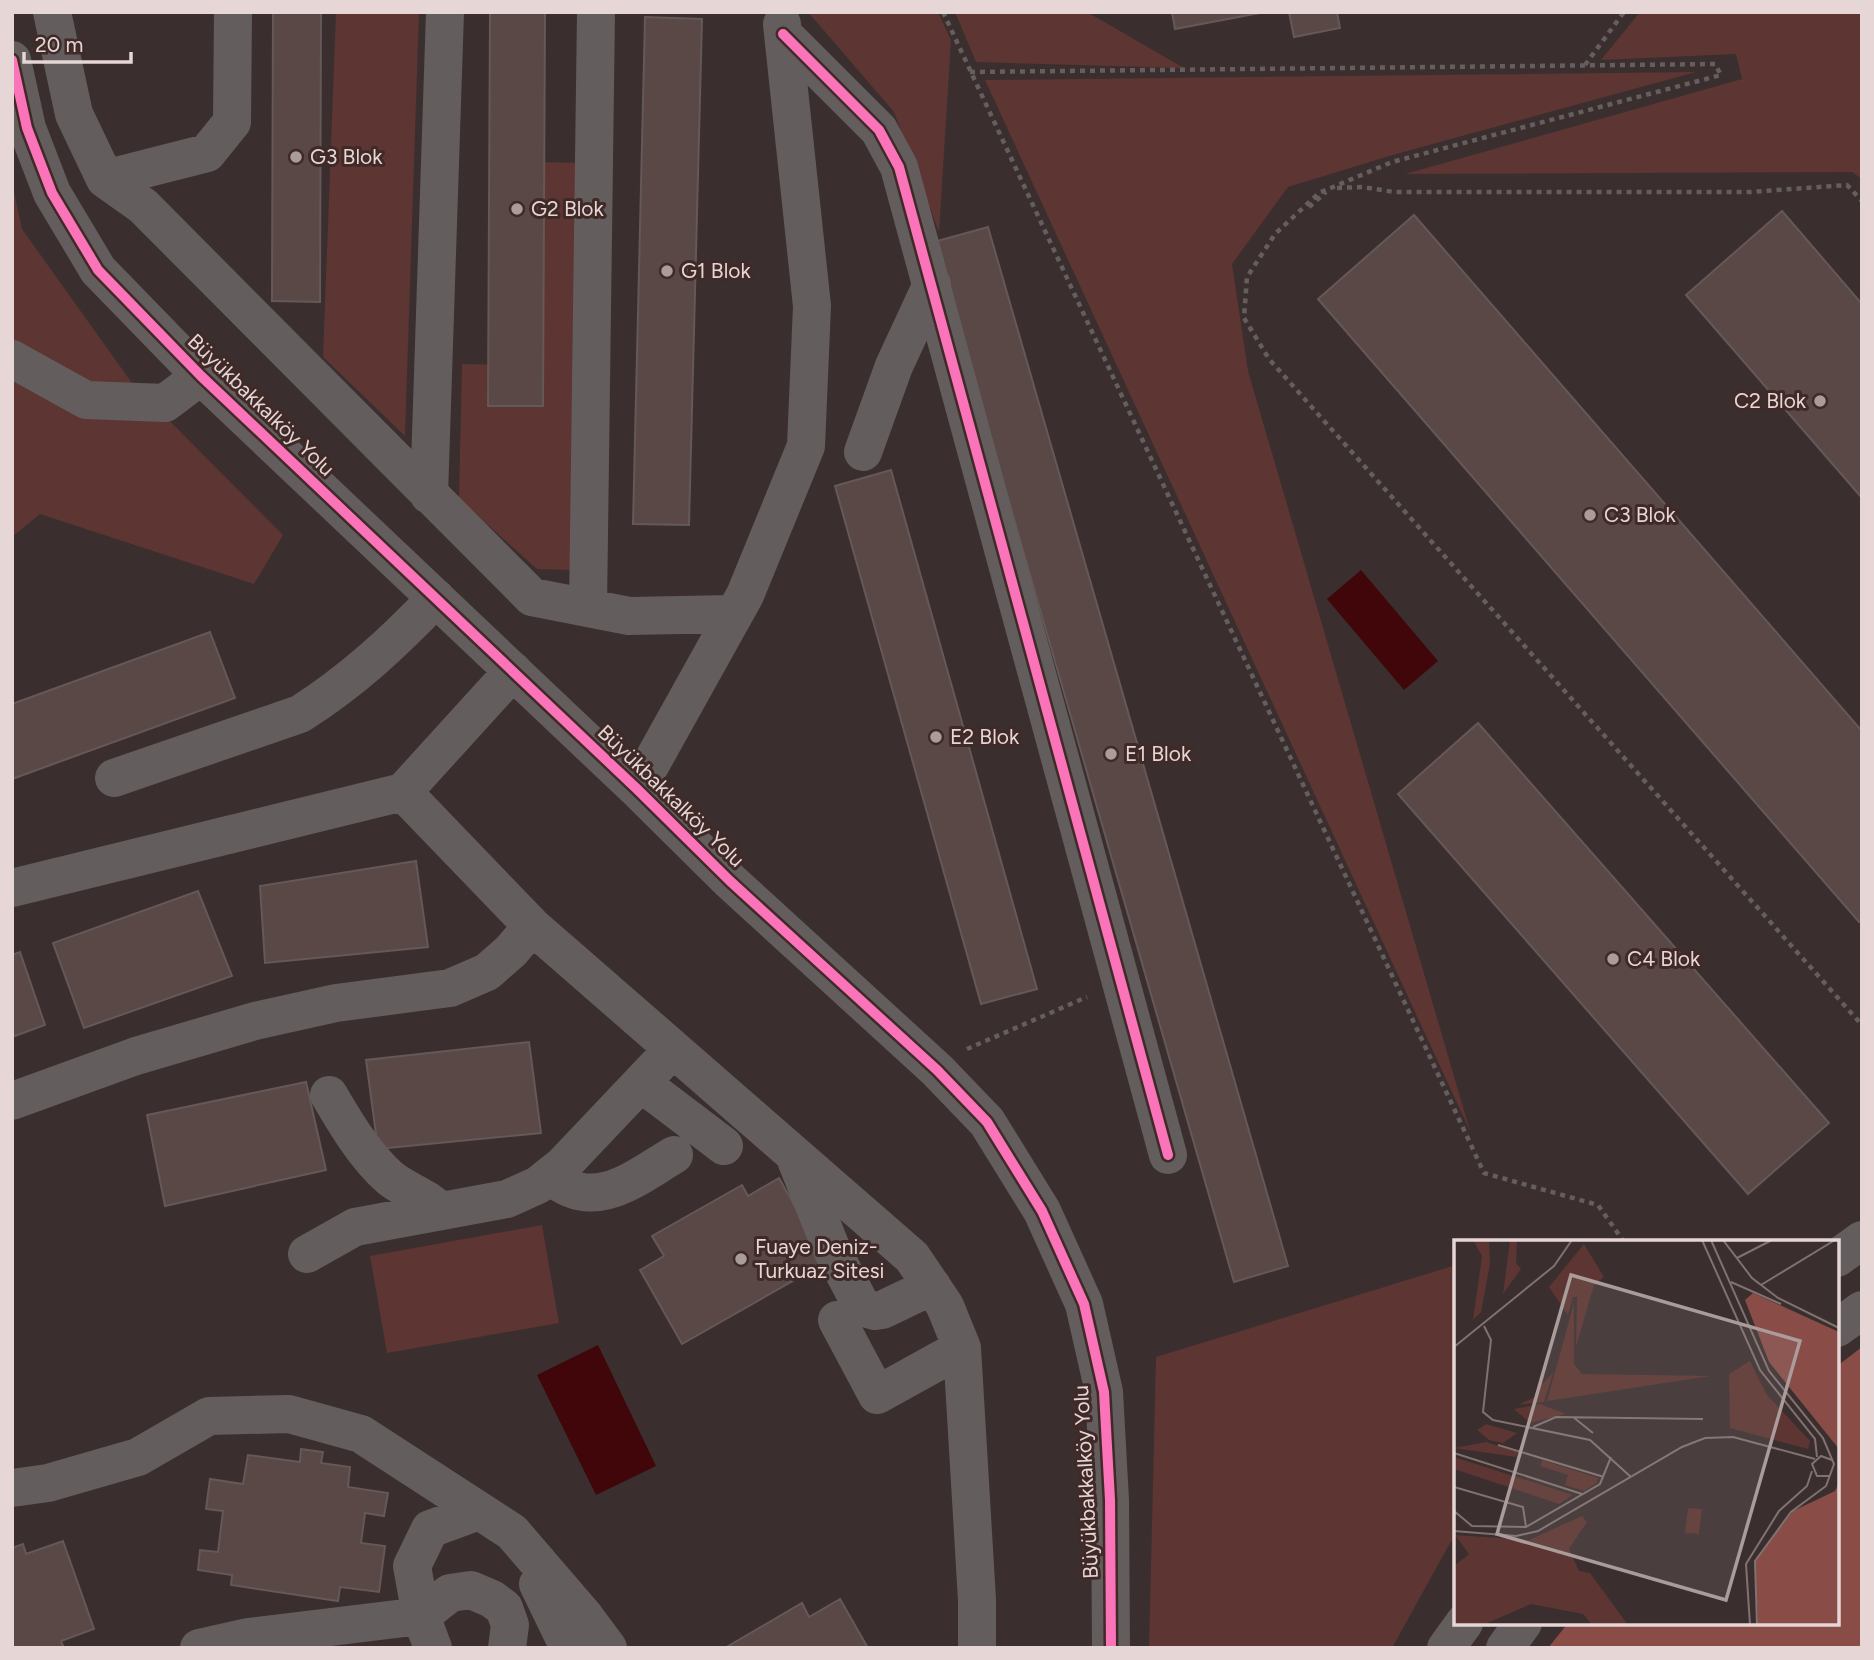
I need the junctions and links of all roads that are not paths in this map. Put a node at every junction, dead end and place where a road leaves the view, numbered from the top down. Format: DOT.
graph roads {
  1 [pos="52,12"];
  2 [pos="233,12"];
  3 [pos="445,12"];
  4 [pos="596,12"];
  5 [pos="782,23"];
  6 [pos="12,61"];
  7 [pos="106,179"];
  8 [pos="932,284"];
  9 [pos="12,359"];
  10 [pos="201,376"];
  11 [pos="863,452"];
  12 [pos="429,495"];
  13 [pos="436,598"];
  14 [pos="588,608"];
  15 [pos="733,614"];
  16 [pos="513,671"];
  17 [pos="114,778"];
  18 [pos="637,789"];
  19 [pos="402,792"];
  20 [pos="12,888"];
  21 [pos="531,926"];
  22 [pos="673,1049"];
  23 [pos="641,1083"];
  24 [pos="328,1095"];
  25 [pos="12,1101"];
  26 [pos="724,1146"];
  27 [pos="793,1152"];
  28 [pos="674,1155"];
  29 [pos="1168,1155"];
  30 [pos="551,1176"];
  31 [pos="440,1211"];
  32 [pos="1862,1240"];
  33 [pos="307,1254"];
  34 [pos="1839,1257"];
  35 [pos="932,1286"];
  36 [pos="1862,1310"];
  37 [pos="837,1320"];
  38 [pos="1839,1327"];
  39 [pos="962,1348"];
  40 [pos="12,1489"];
  41 [pos="479,1510"];
  42 [pos="512,1532"];
  43 [pos="1463,1625"];
  44 [pos="1522,1625"];
  45 [pos="427,1632"];
  46 [pos="199,1648"];
  47 [pos="507,1648"];
  48 [pos="569,1648"];
  49 [pos="608,1648"];
  50 [pos="977,1648"];
  51 [pos="1111,1648"];
  52 [pos="1446,1648"];
  53 [pos="1505,1648"];
  1 -- 7 [label="street"];
  2 -- 7 [label="street"];
  3 -- 12 [label="street"];
  4 -- 14 [label="street"];
  5 -- 8 [label="street"];
  5 -- 15 [label="street"];
  6 -- 10 [label="street, Büyükbakkalköy Yolu"];
  7 -- 12 [label="street"];
  8 -- 11 [label="street"];
  8 -- 29 [label="street"];
  9 -- 10 [label="street"];
  10 -- 13 [label="street, Büyükbakkalköy Yolu"];
  12 -- 14 [label="street"];
  13 -- 16 [label="street, Büyükbakkalköy Yolu"];
  13 -- 17 [label="street"];
  14 -- 15 [label="street"];
  15 -- 18 [label="street"];
  16 -- 18 [label="street, Büyükbakkalköy Yolu"];
  16 -- 19 [label="street"];
  18 -- 51 [label="street, Büyükbakkalköy Yolu"];
  19 -- 20 [label="street"];
  19 -- 21 [label="street"];
  21 -- 22 [label="street"];
  21 -- 25 [label="street"];
  22 -- 23 [label="street"];
  22 -- 27 [label="street"];
  23 -- 26 [label="street"];
  23 -- 30 [label="street"];
  24 -- 31 [label="street"];
  27 -- 35 [label="street"];
  27 -- 35 [label="street"];
  28 -- 30 [label="street"];
  30 -- 31 [label="street"];
  31 -- 33 [label="street"];
  32 -- 34 [label="street"];
  35 -- 39 [label="street"];
  36 -- 38 [label="street"];
  37 -- 39 [label="street"];
  39 -- 50 [label="street"];
  40 -- 41 [label="street"];
  41 -- 42 [label="street"];
  41 -- 45 [label="street"];
  42 -- 48 [label="street"];
  42 -- 49 [label="street"];
  43 -- 52 [label="street"];
  44 -- 53 [label="street"];
  45 -- 46 [label="street"];
  45 -- 47 [label="street"];
}
